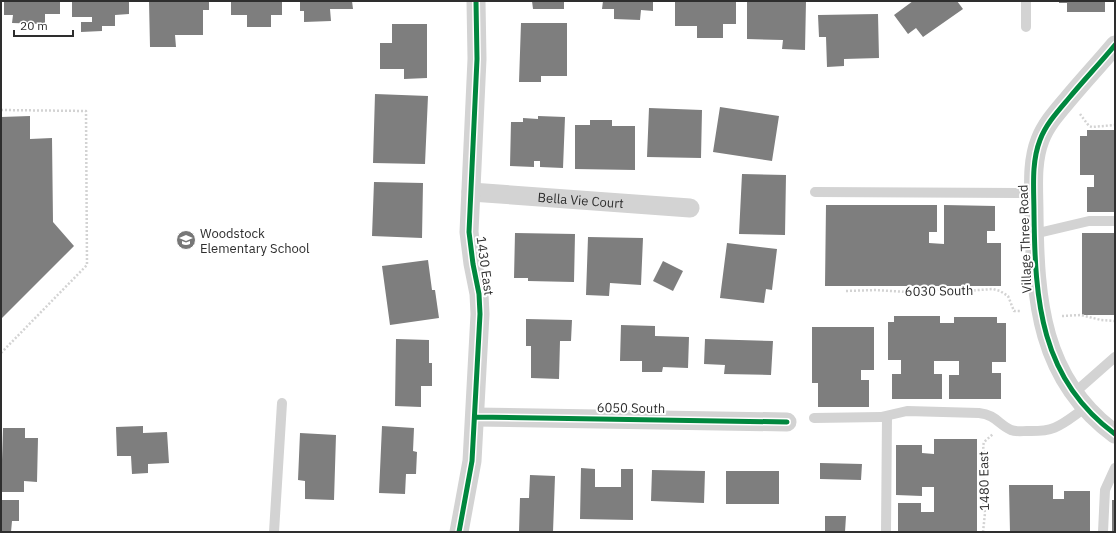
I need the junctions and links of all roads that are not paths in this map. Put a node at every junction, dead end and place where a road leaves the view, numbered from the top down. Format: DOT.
graph roads {
  1 [pos="476,1"];
  2 [pos="1026,1"];
  3 [pos="1026,27"];
  4 [pos="1115,45"];
  5 [pos="471,192"];
  6 [pos="815,192"];
  7 [pos="1034,193"];
  8 [pos="690,208"];
  9 [pos="1115,221"];
  10 [pos="1034,234"];
  11 [pos="1115,357"];
  12 [pos="1073,394"];
  13 [pos="282,403"];
  14 [pos="1085,408"];
  15 [pos="886,416"];
  16 [pos="475,417"];
  17 [pos="814,418"];
  18 [pos="787,422"];
  19 [pos="1115,434"];
  20 [pos="1115,468"];
  21 [pos="274,532"];
  22 [pos="459,532"];
  23 [pos="886,532"];
  24 [pos="1103,532"];
  1 -- 5 [label="street, 1430 East"];
  2 -- 3 [label="lane"];
  4 -- 7 [label="street, Village Three Road"];
  5 -- 8 [label="street, Bella Vie Court"];
  5 -- 16 [label="street, 1430 East"];
  6 -- 7 [label="lane"];
  7 -- 10 [label="street, Village Three Road"];
  9 -- 10 [label="lane"];
  10 -- 12 [label="street, Village Three Road"];
  11 -- 12 [label="lane"];
  12 -- 14 [label="street, Village Three Road"];
  13 -- 21 [label="lane"];
  14 -- 15 [label="lane"];
  14 -- 19 [label="street, Village Three Road"];
  15 -- 17 [label="lane"];
  15 -- 23 [label="lane"];
  16 -- 18 [label="street, 6050 South"];
  16 -- 22 [label="street, 1430 East"];
  20 -- 24 [label="lane"];
}
